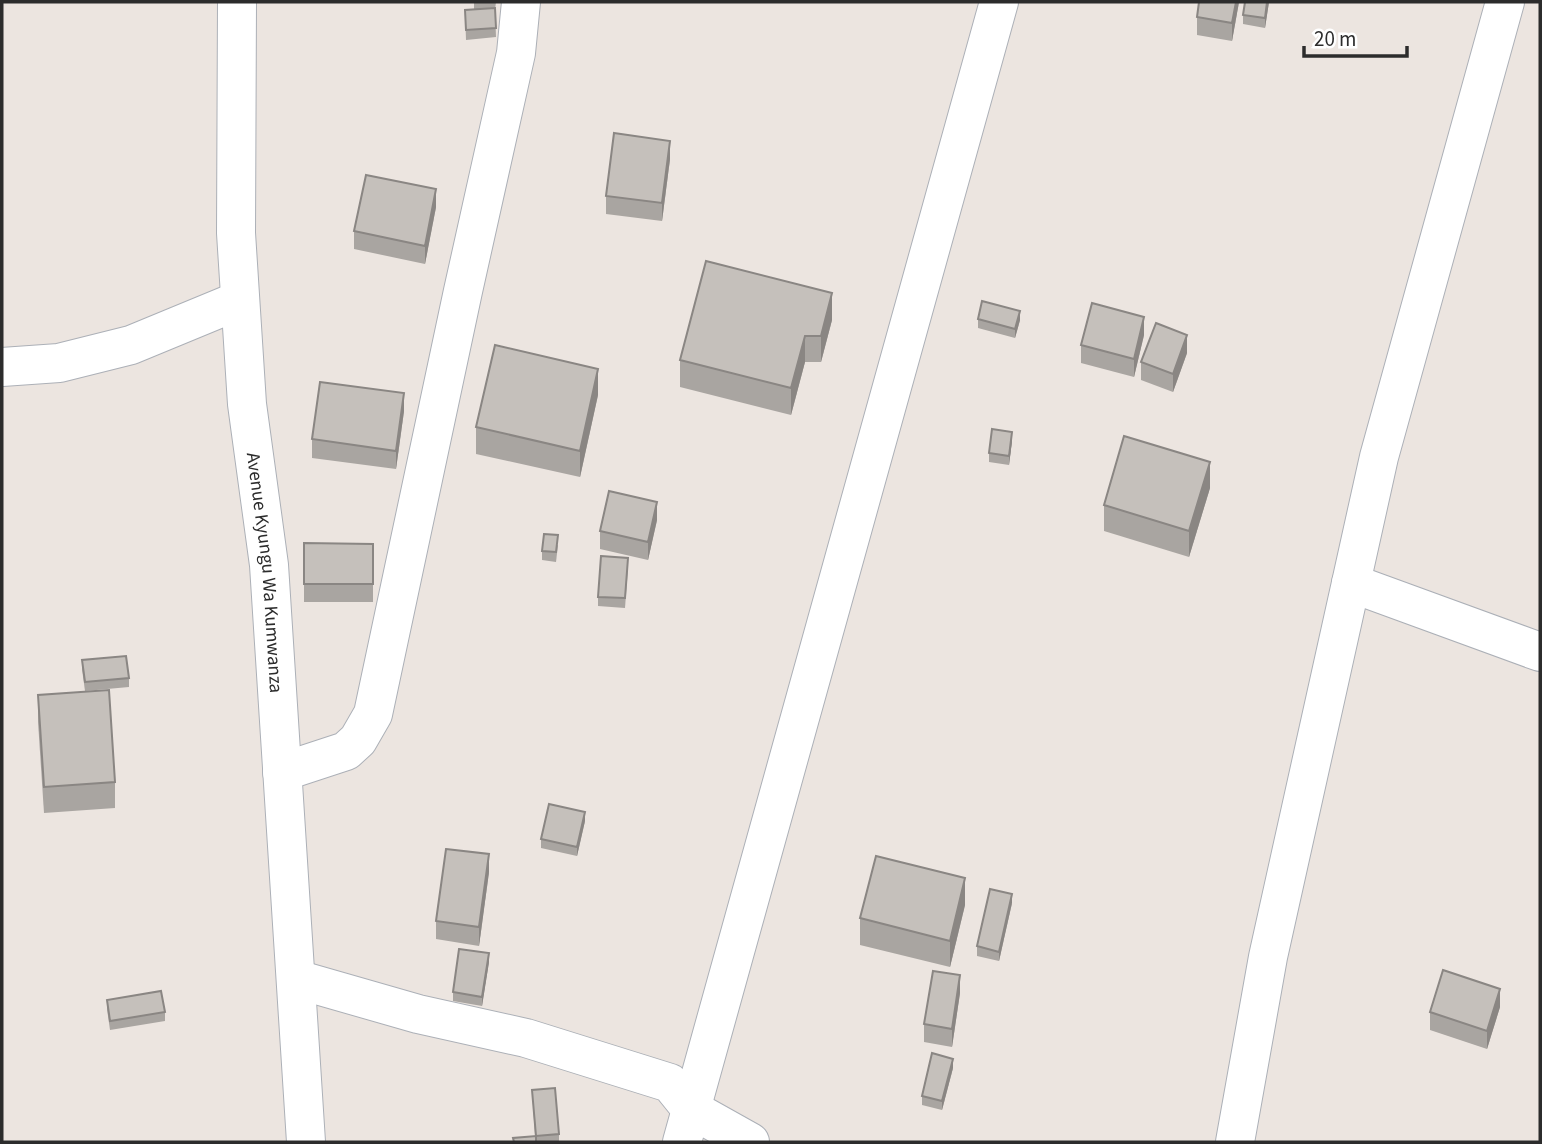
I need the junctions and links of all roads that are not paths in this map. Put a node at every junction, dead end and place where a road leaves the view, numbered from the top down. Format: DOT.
graph roads {
  1 [pos="237,2"];
  2 [pos="521,2"];
  3 [pos="999,2"];
  4 [pos="1505,2"];
  5 [pos="240,300"];
  6 [pos="2,366"];
  7 [pos="1351,583"];
  8 [pos="1540,652"];
  9 [pos="282,772"];
  10 [pos="296,979"];
  11 [pos="687,1126"];
  12 [pos="306,1142"];
  13 [pos="750,1142"];
  14 [pos="1235,1142"];
  1 -- 5 [label="street, Avenue Kyungu Wa Kumwanza"];
  2 -- 9 [label="street"];
  3 -- 11 [label="street"];
  4 -- 7 [label="street"];
  5 -- 6 [label="street"];
  5 -- 9 [label="street, Avenue Kyungu Wa Kumwanza"];
  7 -- 8 [label="street"];
  7 -- 14 [label="street"];
  9 -- 10 [label="street, Avenue Kyungu Wa Kumwanza"];
  10 -- 11 [label="street"];
  10 -- 12 [label="street, Avenue Kyungu Wa Kumwanza"];
  11 -- 13 [label="street"];
}
